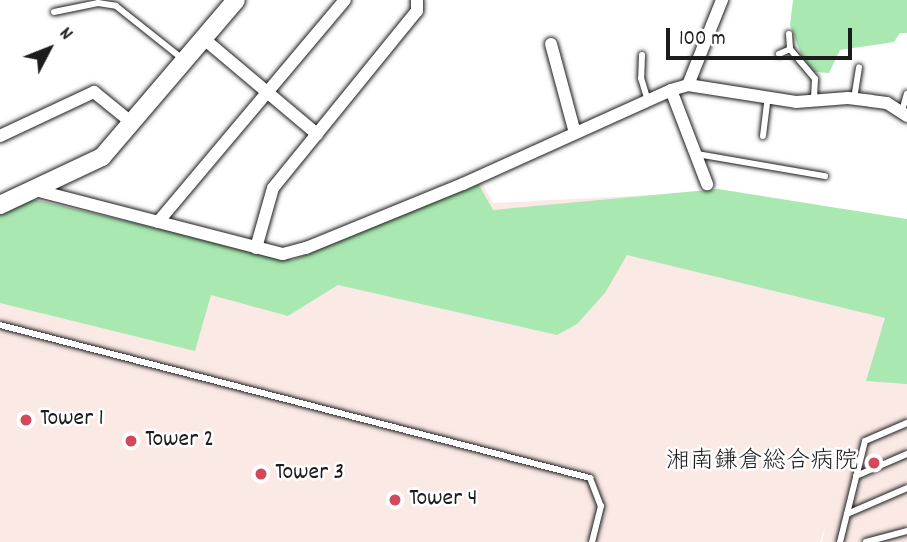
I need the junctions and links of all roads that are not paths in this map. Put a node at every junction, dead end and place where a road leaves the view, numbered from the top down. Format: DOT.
graph roads {
  1 [pos="236,0"];
  2 [pos="345,0"];
  3 [pos="417,0"];
  4 [pos="722,0"];
  5 [pos="54,12"];
  6 [pos="789,34"];
  7 [pos="204,39"];
  8 [pos="551,44"];
  9 [pos="790,49"];
  10 [pos="779,54"];
  11 [pos="642,55"];
  12 [pos="185,61"];
  13 [pos="859,67"];
  14 [pos="688,85"];
  15 [pos="671,90"];
  16 [pos="267,92"];
  17 [pos="907,94"];
  18 [pos="768,97"];
  19 [pos="854,99"];
  20 [pos="814,100"];
  21 [pos="648,101"];
  22 [pos="905,114"];
  23 [pos="132,123"];
  24 [pos="575,132"];
  25 [pos="317,134"];
  26 [pos="0,136"];
  27 [pos="763,136"];
  28 [pos="695,154"];
  29 [pos="825,176"];
  30 [pos="707,184"];
  31 [pos="35,190"];
  32 [pos="0,205"];
  33 [pos="158,222"];
  34 [pos="256,248"];
  35 [pos="0,325"];
  36 [pos="907,423"];
  37 [pos="907,454"];
  38 [pos="856,476"];
  39 [pos="907,488"];
  40 [pos="847,514"];
  41 [pos="907,531"];
  42 [pos="592,542"];
  43 [pos="840,542"];
  44 [pos="866,542"];
  1 -- 7 [label="street"];
  2 -- 16 [label="street"];
  3 -- 25 [label="street"];
  4 -- 14 [label="street"];
  5 -- 12 [label="lane"];
  6 -- 9 [label="lane"];
  7 -- 12 [label="street"];
  7 -- 16 [label="street"];
  8 -- 24 [label="street"];
  9 -- 10 [label="lane"];
  9 -- 20 [label="lane"];
  11 -- 21 [label="lane"];
  12 -- 23 [label="street"];
  13 -- 19 [label="lane"];
  14 -- 15 [label="street"];
  14 -- 18 [label="street"];
  15 -- 21 [label="street"];
  15 -- 28 [label="street"];
  16 -- 25 [label="street"];
  16 -- 33 [label="street"];
  17 -- 22 [label="lane"];
  18 -- 20 [label="street"];
  18 -- 27 [label="lane"];
  19 -- 20 [label="street"];
  19 -- 22 [label="street"];
  21 -- 24 [label="street"];
  23 -- 26 [label="street"];
  23 -- 31 [label="street"];
  24 -- 34 [label="street"];
  25 -- 34 [label="street"];
  28 -- 29 [label="lane"];
  28 -- 30 [label="street"];
  31 -- 32 [label="street"];
  31 -- 33 [label="street"];
  33 -- 34 [label="street"];
  35 -- 42 [label="lane"];
  36 -- 38 [label="lane"];
  37 -- 38 [label="lane"];
  38 -- 40 [label="lane"];
  39 -- 40 [label="lane"];
  40 -- 43 [label="lane"];
  41 -- 44 [label="lane"];
}
